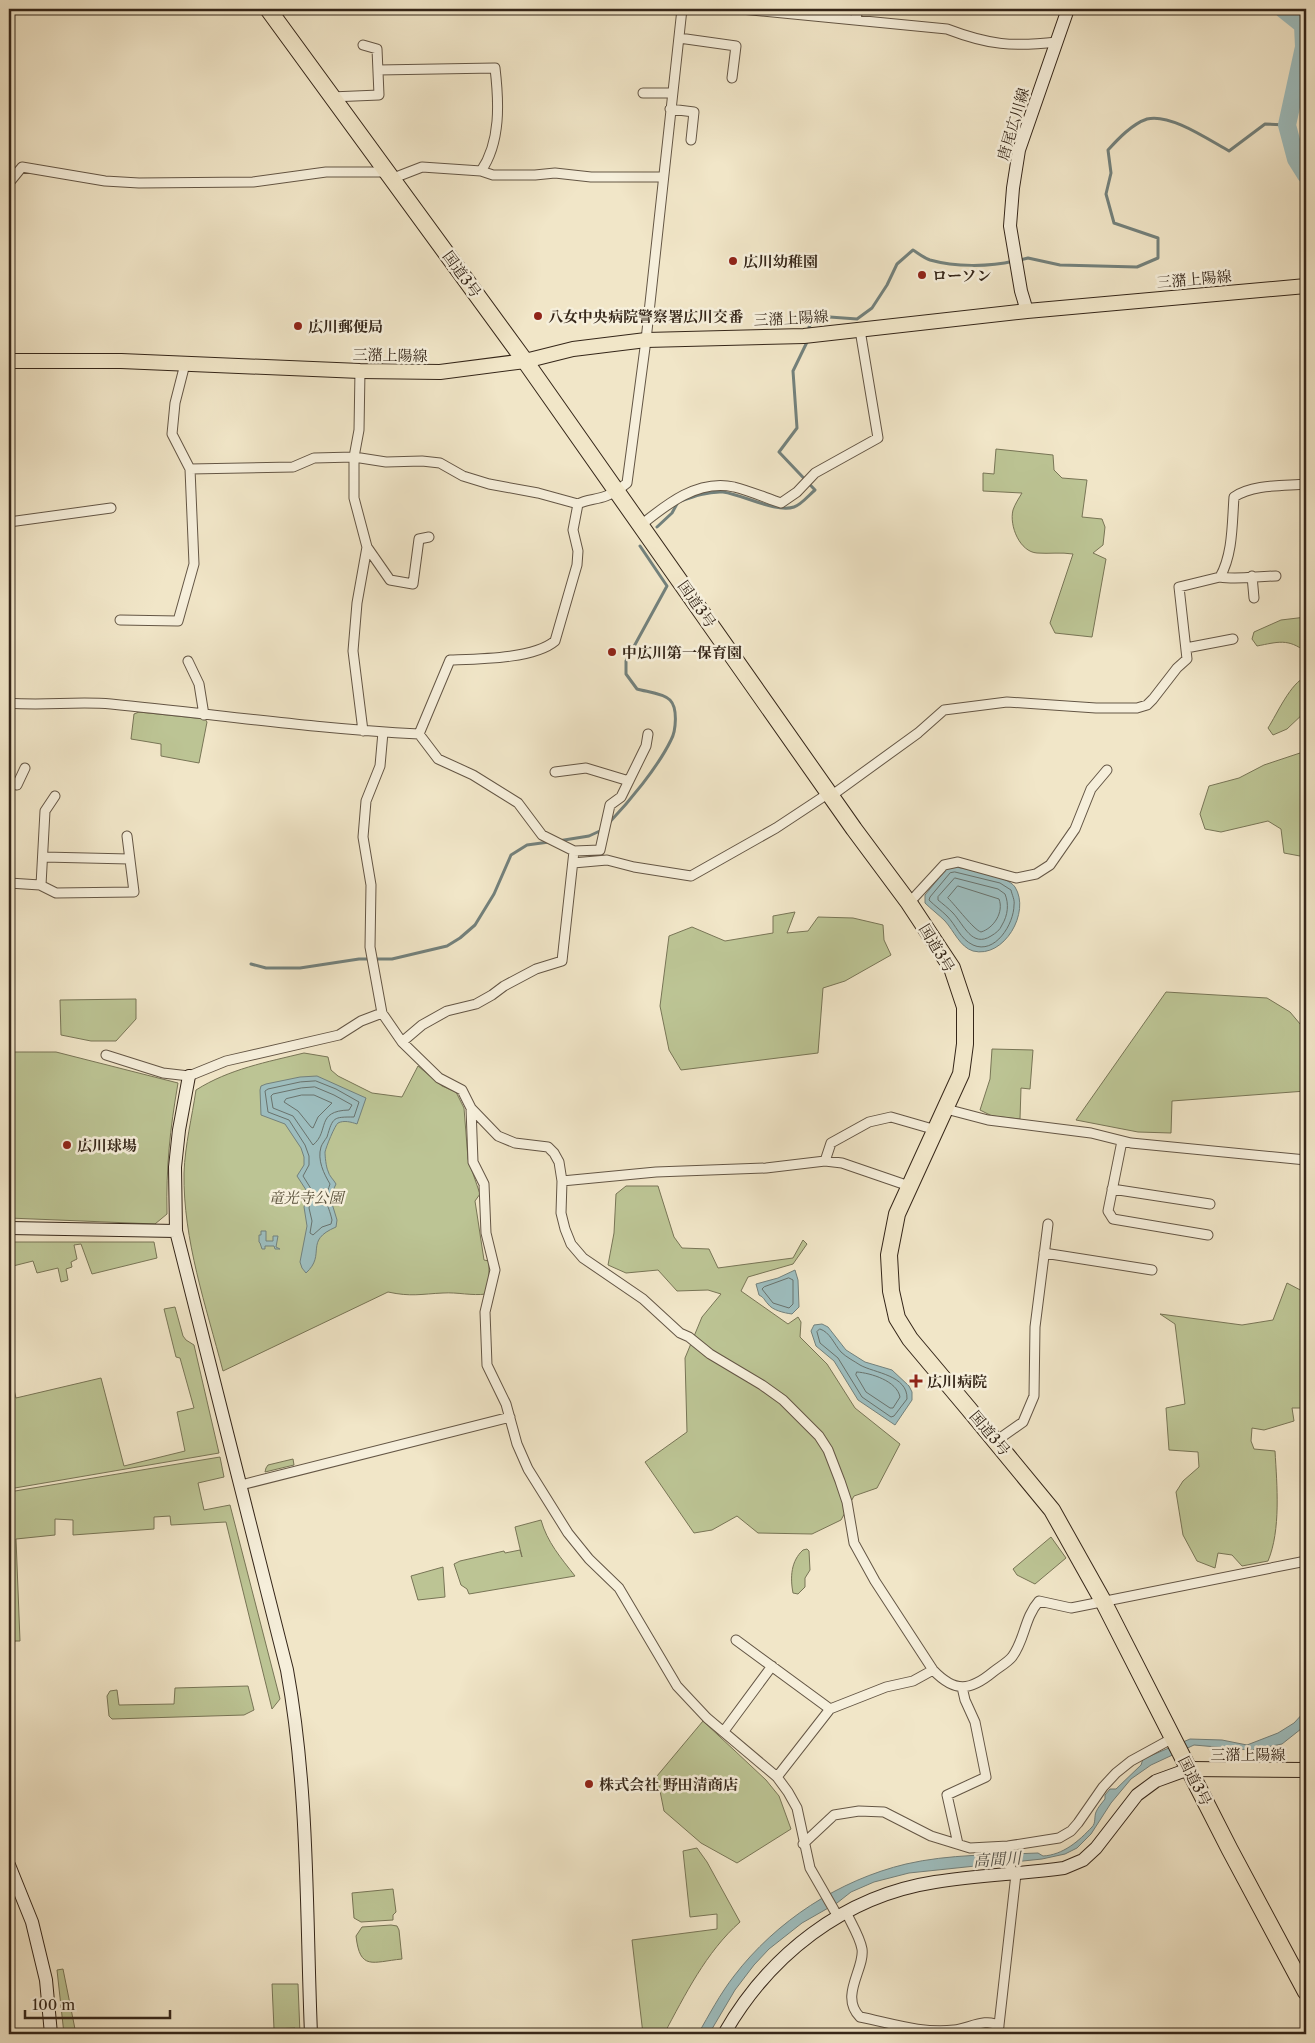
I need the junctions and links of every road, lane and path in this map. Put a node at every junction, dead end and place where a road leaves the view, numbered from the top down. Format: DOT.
graph roads {
  1 [pos="268,9"];
  2 [pos="682,9"];
  3 [pos="740,9"];
  4 [pos="858,9"];
  5 [pos="1068,9"];
  6 [pos="856,19"];
  7 [pos="679,38"];
  8 [pos="1057,42"];
  9 [pos="363,45"];
  10 [pos="378,70"];
  11 [pos="732,78"];
  12 [pos="643,93"];
  13 [pos="672,93"];
  14 [pos="331,97"];
  15 [pos="670,108"];
  16 [pos="691,140"];
  17 [pos="482,171"];
  18 [pos="389,175"];
  19 [pos="663,177"];
  20 [pos="9,183"];
  21 [pos="1306,286"];
  22 [pos="1027,311"];
  23 [pos="860,330"];
  24 [pos="646,340"];
  25 [pos="9,361"];
  26 [pos="525,361"];
  27 [pos="185,364"];
  28 [pos="360,371"];
  29 [pos="354,457"];
  30 [pos="190,469"];
  31 [pos="1306,484"];
  32 [pos="617,491"];
  33 [pos="578,504"];
  34 [pos="111,508"];
  35 [pos="9,522"];
  36 [pos="641,525"];
  37 [pos="429,537"];
  38 [pos="367,548"];
  39 [pos="1252,576"];
  40 [pos="1276,576"];
  41 [pos="1220,577"];
  42 [pos="1254,598"];
  43 [pos="120,620"];
  44 [pos="1233,639"];
  45 [pos="1186,648"];
  46 [pos="188,661"];
  47 [pos="9,703"];
  48 [pos="204,715"];
  49 [pos="363,731"];
  50 [pos="383,732"];
  51 [pos="419,734"];
  52 [pos="648,734"];
  53 [pos="24,768"];
  54 [pos="1107,770"];
  55 [pos="555,772"];
  56 [pos="629,781"];
  57 [pos="9,782"];
  58 [pos="830,794"];
  59 [pos="54,796"];
  60 [pos="127,836"];
  61 [pos="574,851"];
  62 [pos="44,858"];
  63 [pos="129,859"];
  64 [pos="573,863"];
  65 [pos="9,883"];
  66 [pos="41,885"];
  67 [pos="910,903"];
  68 [pos="382,1013"];
  69 [pos="402,1042"];
  70 [pos="106,1055"];
  71 [pos="189,1076"];
  72 [pos="471,1108"];
  73 [pos="946,1109"];
  74 [pos="936,1130"];
  75 [pos="1122,1141"];
  76 [pos="1306,1160"];
  77 [pos="825,1161"];
  78 [pos="562,1181"];
  79 [pos="909,1186"];
  80 [pos="1112,1189"];
  81 [pos="1210,1204"];
  82 [pos="1048,1224"];
  83 [pos="9,1228"];
  84 [pos="176,1231"];
  85 [pos="1208,1235"];
  86 [pos="1044,1253"];
  87 [pos="1152,1270"];
  88 [pos="510,1416"];
  89 [pos="996,1441"];
  90 [pos="240,1485"];
  91 [pos="1306,1561"];
  92 [pos="1103,1600"];
  93 [pos="736,1640"];
  94 [pos="772,1666"];
  95 [pos="933,1670"];
  96 [pos="962,1687"];
  97 [pos="830,1709"];
  98 [pos="724,1732"];
  99 [pos="1174,1740"];
  100 [pos="1186,1764"];
  101 [pos="1306,1770"];
  102 [pos="777,1777"];
  103 [pos="803,1844"];
  104 [pos="958,1844"];
  105 [pos="1009,1848"];
  106 [pos="9,1865"];
  107 [pos="1013,1872"];
  108 [pos="839,1912"];
  109 [pos="1306,1992"];
  110 [pos="998,2030"];
  111 [pos="51,2034"];
  112 [pos="311,2034"];
  113 [pos="724,2034"];
  1 -- 14 [label="highway, 国道3号"];
  2 -- 7 [label="street"];
  3 -- 6 [label="street"];
  4 -- 6 [label="street"];
  5 -- 8 [label="street, 唐尾広川線"];
  6 -- 8 [label="street"];
  7 -- 11 [label="street"];
  7 -- 13 [label="street"];
  8 -- 22 [label="street, 唐尾広川線"];
  9 -- 10 [label="street"];
  10 -- 14 [label="street"];
  10 -- 17 [label="street"];
  12 -- 13 [label="street"];
  13 -- 15 [label="street"];
  14 -- 18 [label="highway, 国道3号"];
  15 -- 16 [label="street"];
  15 -- 19 [label="street"];
  17 -- 18 [label="street"];
  17 -- 19 [label="street"];
  18 -- 20 [label="street"];
  18 -- 26 [label="highway, 国道3号"];
  19 -- 24 [label="street"];
  21 -- 22 [label="main road, 三潴上陽線"];
  22 -- 23 [label="main road, 三潴上陽線"];
  23 -- 24 [label="main road, 三潴上陽線"];
  23 -- 36 [label="street"];
  24 -- 26 [label="main road, 三潴上陽線"];
  24 -- 32 [label="street"];
  25 -- 27 [label="main road, 三潴上陽線"];
  26 -- 28 [label="main road, 三潴上陽線"];
  26 -- 32 [label="highway, 国道3号"];
  27 -- 28 [label="main road, 三潴上陽線"];
  27 -- 30 [label="street"];
  28 -- 29 [label="street"];
  29 -- 30 [label="street"];
  29 -- 33 [label="street"];
  29 -- 38 [label="street"];
  30 -- 43 [label="street"];
  31 -- 41 [label="street"];
  32 -- 33 [label="street"];
  32 -- 36 [label="highway, 国道3号"];
  33 -- 51 [label="street"];
  34 -- 35 [label="street"];
  36 -- 58 [label="highway, 国道3号"];
  37 -- 38 [label="street"];
  38 -- 49 [label="street"];
  39 -- 40 [label="street"];
  39 -- 41 [label="street"];
  39 -- 42 [label="street"];
  41 -- 45 [label="street"];
  44 -- 45 [label="street"];
  45 -- 58 [label="street"];
  46 -- 48 [label="street"];
  47 -- 48 [label="street"];
  48 -- 49 [label="street"];
  49 -- 50 [label="street"];
  50 -- 51 [label="street"];
  50 -- 68 [label="street"];
  51 -- 61 [label="street"];
  52 -- 56 [label="street"];
  53 -- 57 [label="street"];
  54 -- 67 [label="street"];
  55 -- 56 [label="street"];
  56 -- 61 [label="street"];
  58 -- 64 [label="street"];
  58 -- 67 [label="highway, 国道3号"];
  59 -- 62 [label="street"];
  60 -- 63 [label="street"];
  61 -- 64 [label="street"];
  62 -- 63 [label="street"];
  62 -- 66 [label="street"];
  63 -- 66 [label="street"];
  64 -- 69 [label="street"];
  65 -- 66 [label="street"];
  67 -- 73 [label="highway, 国道3号"];
  68 -- 69 [label="street"];
  68 -- 71 [label="street"];
  69 -- 72 [label="street"];
  70 -- 71 [label="street"];
  71 -- 84 [label="street"];
  72 -- 78 [label="street"];
  72 -- 88 [label="street"];
  73 -- 74 [label="highway, 国道3号"];
  73 -- 75 [label="street"];
  74 -- 77 [label="street"];
  74 -- 79 [label="highway, 国道3号"];
  75 -- 76 [label="street"];
  75 -- 80 [label="street"];
  77 -- 78 [label="street"];
  77 -- 79 [label="street"];
  78 -- 95 [label="street"];
  79 -- 89 [label="highway, 国道3号"];
  80 -- 81 [label="street"];
  80 -- 85 [label="street"];
  82 -- 86 [label="street"];
  83 -- 84 [label="street"];
  84 -- 90 [label="street"];
  86 -- 87 [label="street"];
  86 -- 89 [label="street"];
  88 -- 90 [label="street"];
  88 -- 98 [label="street"];
  89 -- 92 [label="highway, 国道3号"];
  90 -- 112 [label="street"];
  91 -- 92 [label="street"];
  92 -- 96 [label="street"];
  92 -- 99 [label="highway, 国道3号"];
  93 -- 94 [label="street"];
  94 -- 97 [label="street"];
  94 -- 98 [label="street"];
  95 -- 96 [label="street"];
  95 -- 97 [label="street"];
  96 -- 104 [label="street"];
  97 -- 102 [label="street"];
  98 -- 102 [label="street"];
  99 -- 100 [label="highway, 国道3号"];
  99 -- 105 [label="street"];
  100 -- 101 [label="main road, 三潴上陽線"];
  100 -- 107 [label="street"];
  100 -- 109 [label="highway, 国道3号"];
  102 -- 103 [label="street"];
  103 -- 104 [label="street"];
  103 -- 108 [label="street"];
  104 -- 105 [label="street"];
  105 -- 107 [label="street"];
  106 -- 111 [label="street"];
  107 -- 108 [label="street"];
  107 -- 110 [label="street"];
  108 -- 110 [label="street"];
  108 -- 113 [label="street"];
}
